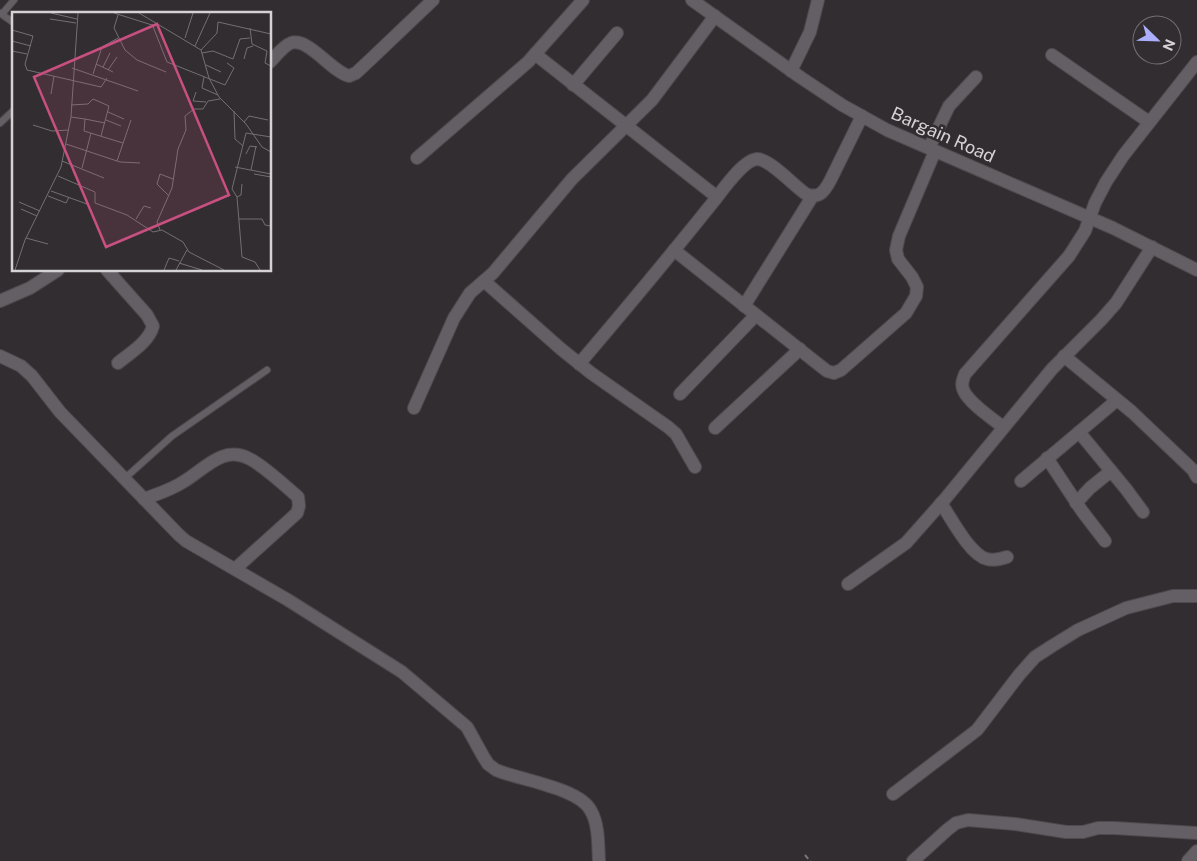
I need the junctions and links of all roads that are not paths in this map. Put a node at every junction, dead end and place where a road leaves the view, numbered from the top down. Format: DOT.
graph roads {
  1 [pos="14,0"];
  2 [pos="434,0"];
  3 [pos="583,0"];
  4 [pos="692,0"];
  5 [pos="818,0"];
  6 [pos="1,13"];
  7 [pos="715,16"];
  8 [pos="12,21"];
  9 [pos="617,33"];
  10 [pos="535,54"];
  11 [pos="1052,55"];
  12 [pos="271,61"];
  13 [pos="1197,62"];
  14 [pos="791,70"];
  15 [pos="976,77"];
  16 [pos="573,84"];
  17 [pos="12,112"];
  18 [pos="862,116"];
  19 [pos="1150,122"];
  20 [pos="0,123"];
  21 [pos="625,126"];
  22 [pos="932,150"];
  23 [pos="417,158"];
  24 [pos="717,197"];
  25 [pos="812,197"];
  26 [pos="1089,218"];
  27 [pos="1152,247"];
  28 [pos="674,250"];
  29 [pos="1197,270"];
  30 [pos="56,271"];
  31 [pos="108,271"];
  32 [pos="484,282"];
  33 [pos="0,301"];
  34 [pos="744,306"];
  35 [pos="756,314"];
  36 [pos="800,349"];
  37 [pos="0,356"];
  38 [pos="1064,356"];
  39 [pos="118,363"];
  40 [pos="579,364"];
  41 [pos="267,370"];
  42 [pos="680,394"];
  43 [pos="1117,400"];
  44 [pos="414,408"];
  45 [pos="1003,427"];
  46 [pos="715,428"];
  47 [pos="1079,432"];
  48 [pos="1047,458"];
  49 [pos="695,467"];
  50 [pos="1112,471"];
  51 [pos="1197,477"];
  52 [pos="124,478"];
  53 [pos="1022,481"];
  54 [pos="144,499"];
  55 [pos="941,503"];
  56 [pos="1076,503"];
  57 [pos="1143,512"];
  58 [pos="1105,541"];
  59 [pos="1007,557"];
  60 [pos="235,569"];
  61 [pos="848,584"];
  62 [pos="1197,596"];
  63 [pos="893,794"];
  64 [pos="1197,834"];
  65 [pos="1197,851"];
  66 [pos="599,861"];
  67 [pos="913,861"];
  68 [pos="1188,861"];
  1 -- 6 [label="lane"];
  2 -- 12 [label="street"];
  3 -- 10 [label="street"];
  4 -- 7 [label="street, Bargain Road"];
  5 -- 14 [label="street"];
  6 -- 8 [label="lane"];
  7 -- 14 [label="street, Bargain Road"];
  7 -- 21 [label="street"];
  9 -- 16 [label="street"];
  10 -- 16 [label="street"];
  10 -- 23 [label="street"];
  11 -- 19 [label="street"];
  13 -- 19 [label="street"];
  14 -- 18 [label="street, Bargain Road"];
  15 -- 22 [label="street"];
  16 -- 21 [label="street"];
  17 -- 20 [label="lane"];
  18 -- 22 [label="street, Bargain Road"];
  18 -- 25 [label="street"];
  19 -- 26 [label="street"];
  21 -- 24 [label="street"];
  21 -- 32 [label="street"];
  22 -- 26 [label="street, Bargain Road"];
  22 -- 36 [label="street"];
  24 -- 25 [label="street"];
  24 -- 28 [label="street"];
  25 -- 34 [label="street"];
  26 -- 27 [label="street, Bargain Road"];
  26 -- 45 [label="street"];
  27 -- 29 [label="street, Bargain Road"];
  27 -- 38 [label="street"];
  28 -- 34 [label="street"];
  28 -- 40 [label="street"];
  30 -- 33 [label="street"];
  31 -- 39 [label="street"];
  32 -- 40 [label="street"];
  32 -- 44 [label="street"];
  34 -- 35 [label="street"];
  35 -- 36 [label="street"];
  35 -- 42 [label="street"];
  36 -- 46 [label="street"];
  37 -- 52 [label="street"];
  38 -- 43 [label="street"];
  38 -- 45 [label="street"];
  40 -- 49 [label="street"];
  41 -- 52 [label="lane"];
  43 -- 47 [label="street"];
  43 -- 51 [label="street"];
  45 -- 55 [label="street"];
  47 -- 48 [label="street"];
  47 -- 50 [label="street"];
  48 -- 53 [label="street"];
  48 -- 56 [label="street"];
  50 -- 56 [label="street"];
  50 -- 57 [label="street"];
  52 -- 54 [label="street"];
  54 -- 60 [label="street"];
  54 -- 60 [label="street"];
  55 -- 59 [label="street"];
  55 -- 61 [label="street"];
  56 -- 58 [label="street"];
  60 -- 66 [label="street"];
  62 -- 63 [label="street"];
  64 -- 67 [label="street"];
  65 -- 68 [label="street"];
}
